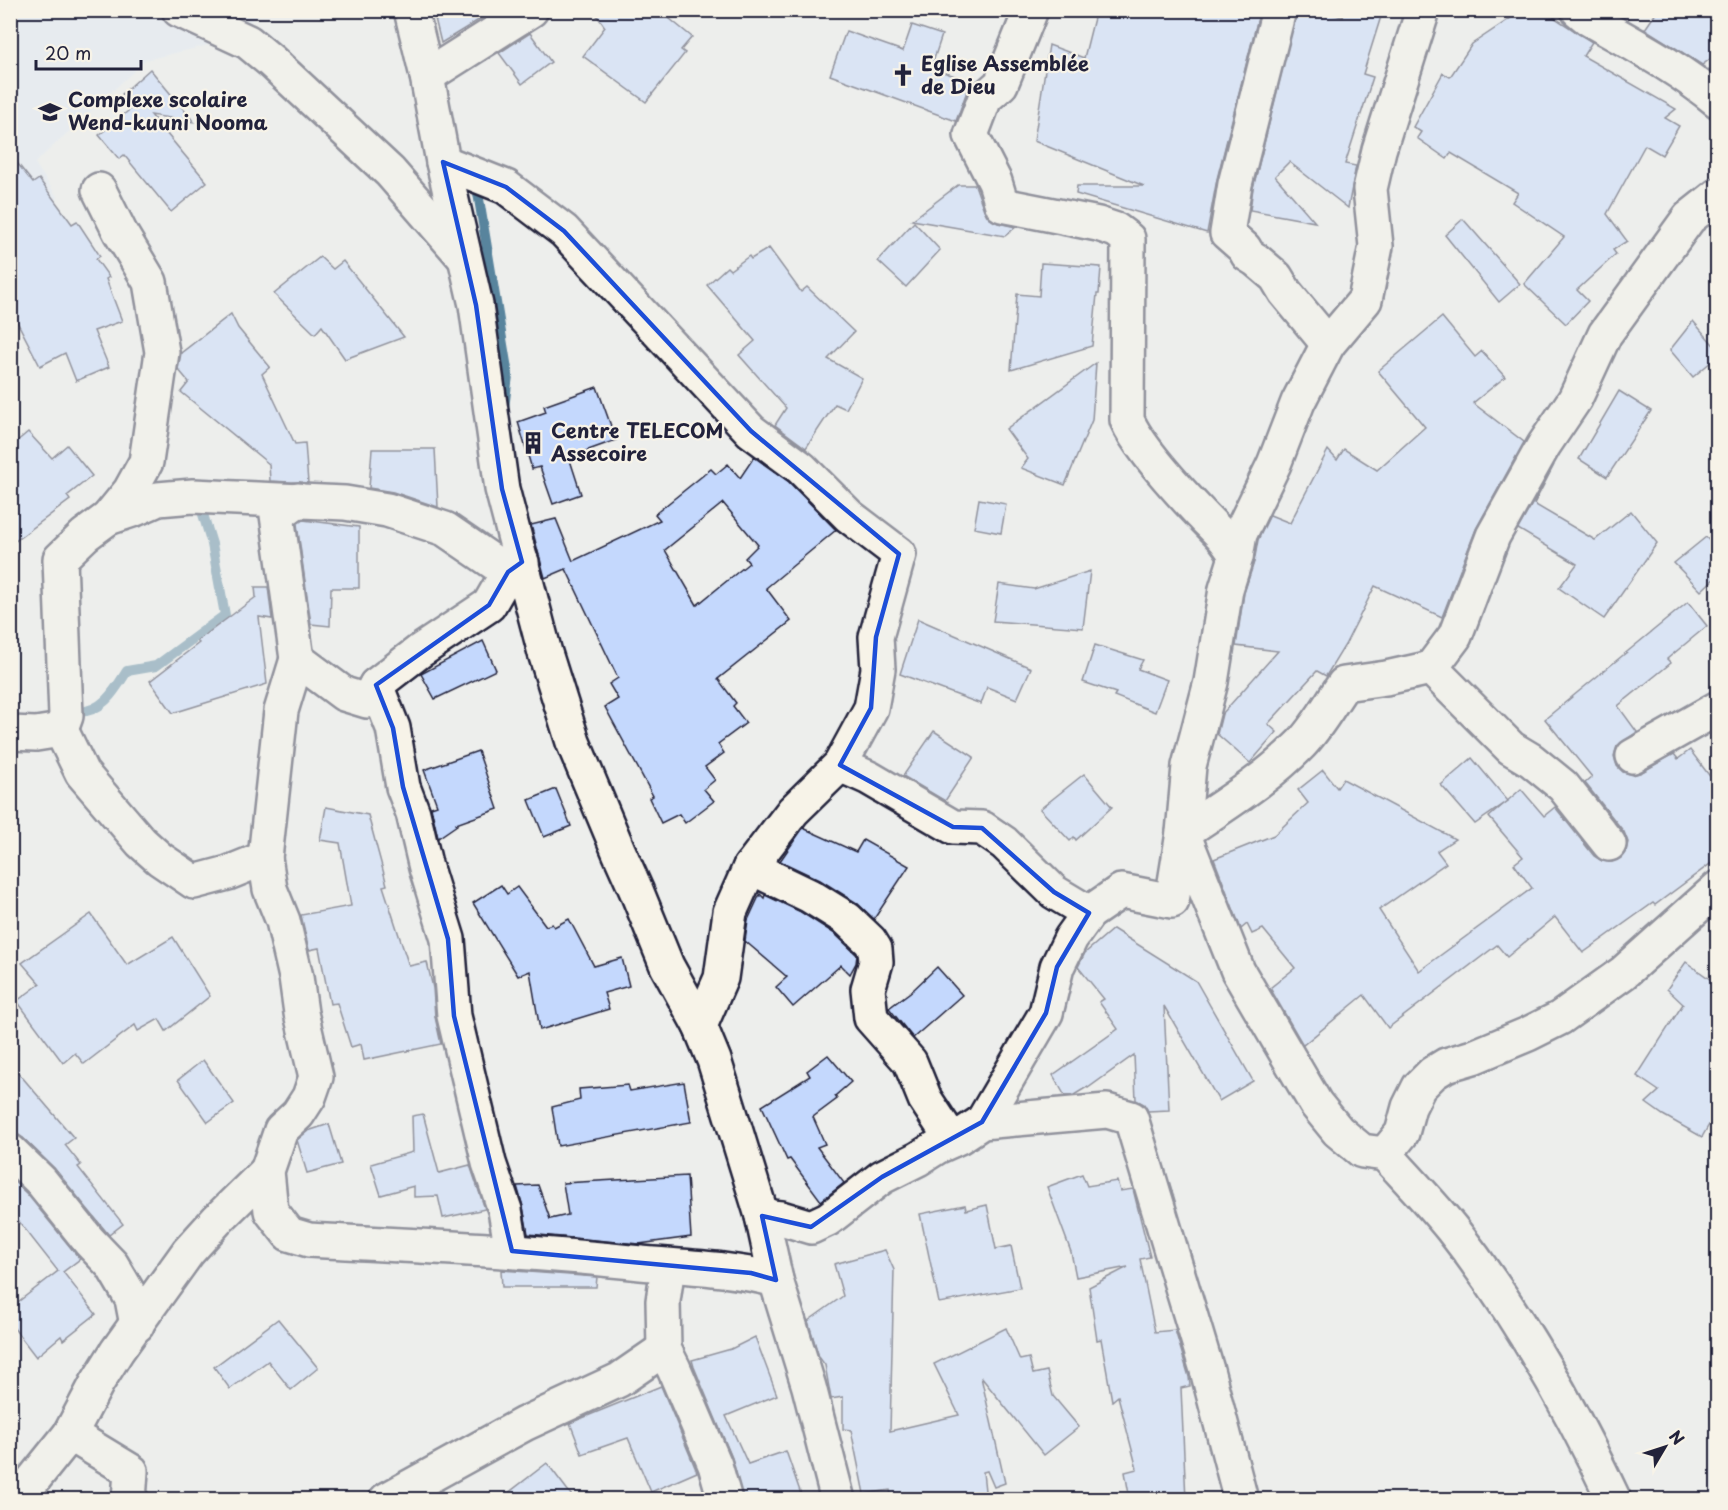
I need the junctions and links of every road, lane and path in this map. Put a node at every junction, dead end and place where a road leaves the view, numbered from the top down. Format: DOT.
graph roads {
  1 [pos="179,10"];
  2 [pos="411,10"];
  3 [pos="531,10"];
  4 [pos="1031,10"];
  5 [pos="1279,10"];
  6 [pos="1423,10"];
  7 [pos="1578,10"];
  8 [pos="427,76"];
  9 [pos="1718,101"];
  10 [pos="443,162"];
  11 [pos="99,190"];
  12 [pos="1718,195"];
  13 [pos="465,258"];
  14 [pos="1328,344"];
  15 [pos="298,500"];
  16 [pos="108,518"];
  17 [pos="1236,557"];
  18 [pos="515,567"];
  19 [pos="297,658"];
  20 [pos="1431,668"];
  21 [pos="376,685"];
  22 [pos="1718,708"];
  23 [pos="61,730"];
  24 [pos="10,733"];
  25 [pos="1633,756"];
  26 [pos="840,765"];
  27 [pos="1183,833"];
  28 [pos="1609,844"];
  29 [pos="265,858"];
  30 [pos="750,867"];
  31 [pos="1718,888"];
  32 [pos="1089,913"];
  33 [pos="700,1026"];
  34 [pos="982,1122"];
  35 [pos="952,1140"];
  36 [pos="10,1151"];
  37 [pos="1385,1154"];
  38 [pos="267,1171"];
  39 [pos="762,1216"];
  40 [pos="512,1251"];
  41 [pos="668,1266"];
  42 [pos="776,1280"];
  43 [pos="137,1324"];
  44 [pos="664,1349"];
  45 [pos="70,1434"];
  46 [pos="17,1500"];
  47 [pos="129,1500"];
  48 [pos="386,1500"];
  49 [pos="725,1500"];
  50 [pos="838,1500"];
  51 [pos="1241,1500"];
  52 [pos="1614,1500"];
  1 -- 13 [label="street"];
  2 -- 8 [label="street"];
  3 -- 8 [label="street"];
  4 -- 17 [label="street"];
  5 -- 14 [label="street"];
  6 -- 14 [label="street"];
  7 -- 9 [label="street"];
  8 -- 10 [label="street"];
  10 -- 13 [label="street"];
  10 -- 26 [label="street"];
  11 -- 16 [label="street"];
  12 -- 20 [label="street"];
  13 -- 18 [label="street"];
  14 -- 17 [label="street"];
  15 -- 16 [label="street"];
  15 -- 18 [label="street"];
  15 -- 19 [label="street"];
  16 -- 23 [label="street"];
  17 -- 27 [label="street"];
  18 -- 21 [label="street"];
  18 -- 33 [label="street"];
  19 -- 21 [label="street"];
  19 -- 29 [label="street"];
  20 -- 27 [label="street"];
  20 -- 28 [label="street"];
  21 -- 40 [label="street"];
  22 -- 25 [label="street"];
  23 -- 24 [label="street"];
  23 -- 29 [label="street"];
  26 -- 30 [label="street"];
  26 -- 32 [label="street"];
  27 -- 32 [label="street"];
  27 -- 37 [label="street"];
  29 -- 38 [label="street"];
  30 -- 33 [label="street"];
  30 -- 35 [label="street"];
  31 -- 37 [label="street"];
  32 -- 34 [label="street"];
  33 -- 39 [label="street"];
  34 -- 35 [label="street"];
  34 -- 51 [label="street"];
  35 -- 39 [label="street"];
  36 -- 43 [label="street"];
  37 -- 52 [label="street"];
  38 -- 40 [label="street"];
  38 -- 43 [label="street"];
  39 -- 42 [label="street"];
  40 -- 41 [label="street"];
  41 -- 42 [label="street"];
  41 -- 44 [label="street"];
  42 -- 50 [label="street"];
  43 -- 45 [label="street"];
  44 -- 48 [label="street"];
  44 -- 49 [label="street"];
  45 -- 46 [label="street"];
  45 -- 47 [label="street"];
}
